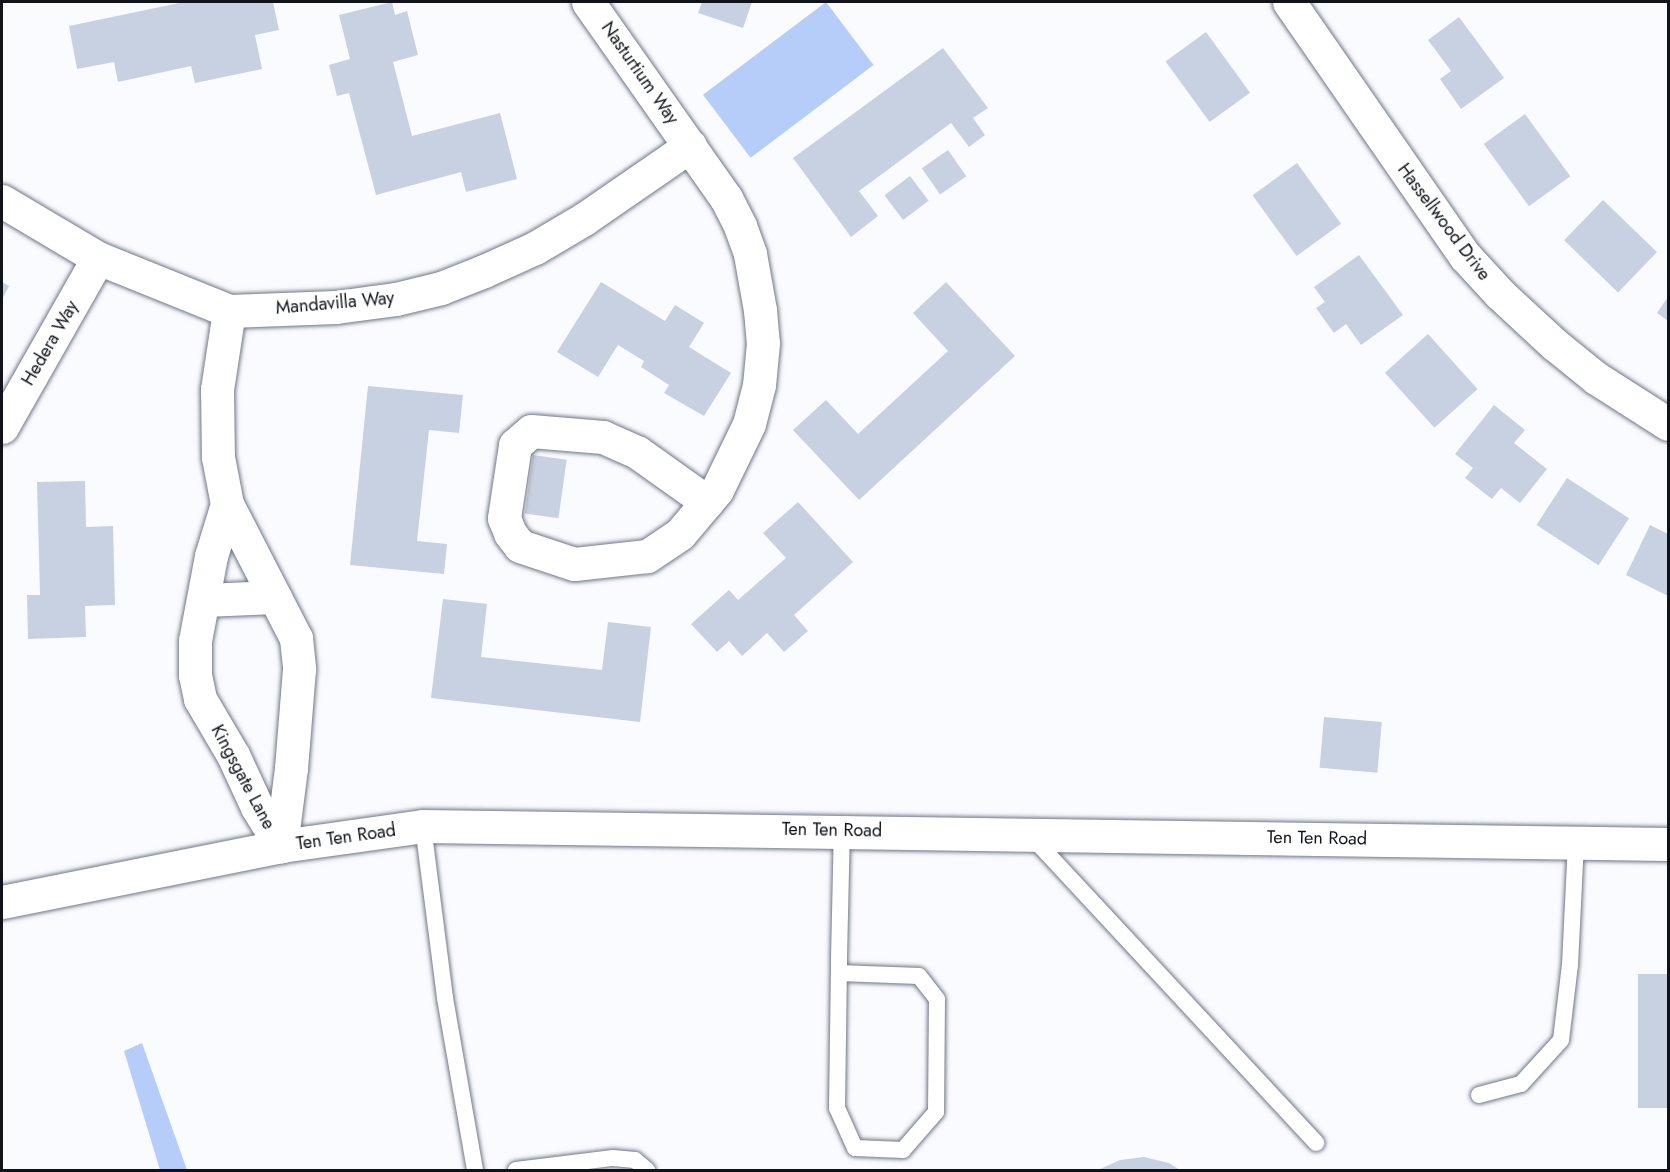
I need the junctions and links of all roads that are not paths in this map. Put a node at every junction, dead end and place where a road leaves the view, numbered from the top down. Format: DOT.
graph roads {
  1 [pos="588,2"];
  2 [pos="1289,2"];
  3 [pos="690,146"];
  4 [pos="2,201"];
  5 [pos="99,258"];
  6 [pos="229,311"];
  7 [pos="1668,424"];
  8 [pos="2,427"];
  9 [pos="707,502"];
  10 [pos="227,504"];
  11 [pos="275,597"];
  12 [pos="204,600"];
  13 [pos="423,826"];
  14 [pos="842,830"];
  15 [pos="1029,833"];
  16 [pos="1576,842"];
  17 [pos="1668,844"];
  18 [pos="281,846"];
  19 [pos="2,902"];
  20 [pos="839,973"];
  21 [pos="1479,1095"];
  22 [pos="1316,1143"];
  23 [pos="474,1170"];
  24 [pos="516,1170"];
  25 [pos="647,1170"];
  1 -- 3 [label="street, Nasturtium Way"];
  2 -- 7 [label="street, Hassellwood Drive"];
  3 -- 6 [label="street, Mandavilla Way"];
  3 -- 9 [label="street, Nasturtium Way"];
  4 -- 5 [label="street, Mandavilla Way"];
  5 -- 6 [label="street, Mandavilla Way"];
  5 -- 8 [label="street, Hedera Way"];
  6 -- 10 [label="street, Kingsgate Lane"];
  9 -- 9 [label="street, Nasturtium Way"];
  10 -- 11 [label="street, Kingsgate Lane"];
  10 -- 12 [label="street, Kingsgate Lane"];
  11 -- 12 [label="street"];
  11 -- 18 [label="street, Kingsgate Lane"];
  12 -- 18 [label="street, Kingsgate Lane"];
  13 -- 14 [label="street, Ten Ten Road"];
  13 -- 18 [label="street, Ten Ten Road"];
  13 -- 23 [label="lane"];
  14 -- 15 [label="street, Ten Ten Road"];
  14 -- 20 [label="lane"];
  15 -- 16 [label="street, Ten Ten Road"];
  15 -- 22 [label="lane"];
  16 -- 17 [label="street, Ten Ten Road"];
  16 -- 21 [label="lane"];
  18 -- 19 [label="street, Ten Ten Road"];
  20 -- 20 [label="lane"];
  24 -- 25 [label="lane"];
}
